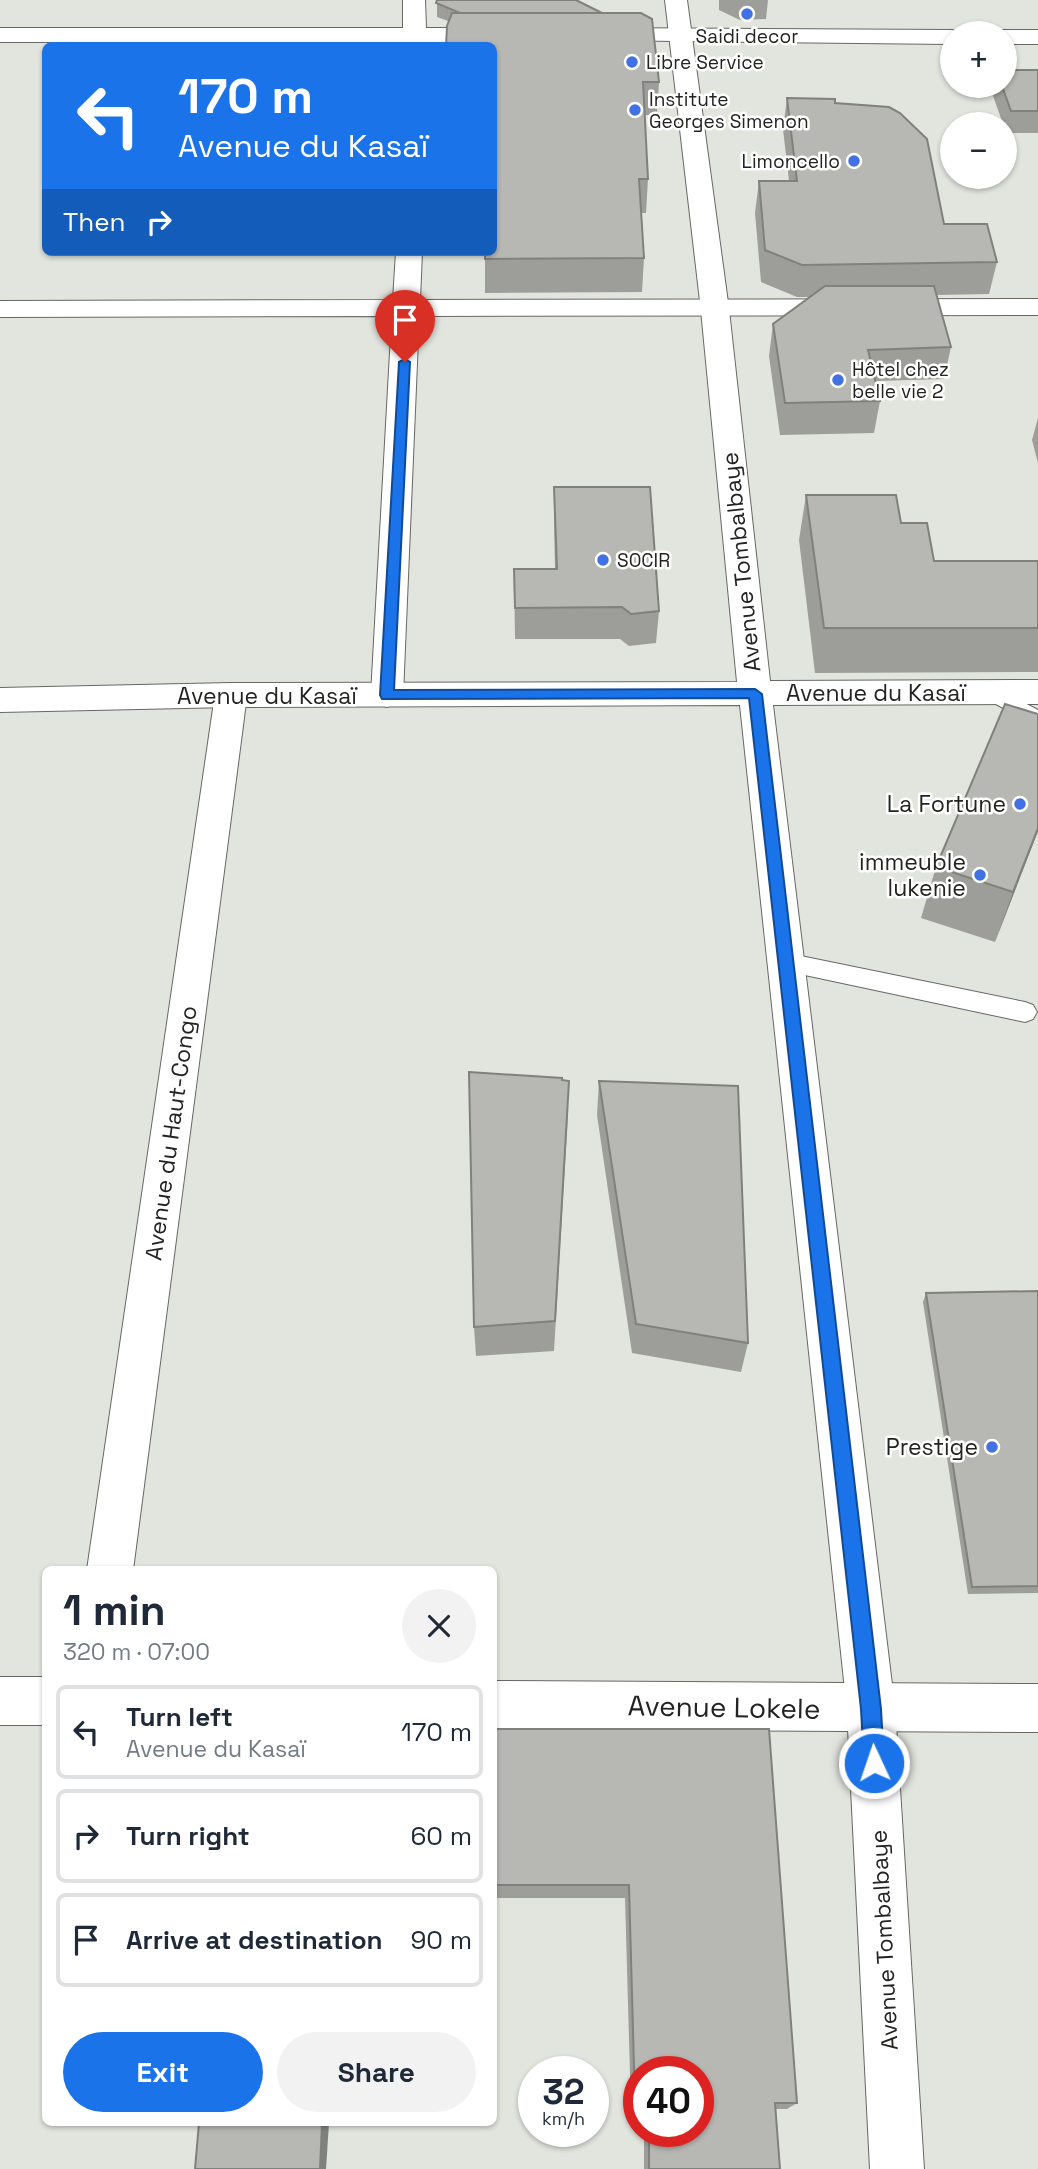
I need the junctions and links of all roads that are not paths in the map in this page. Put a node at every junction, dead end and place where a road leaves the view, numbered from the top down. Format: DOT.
graph roads {
  1 [pos="414,0"];
  2 [pos="678,17"];
  3 [pos="0,35"];
  4 [pos="527,35"];
  5 [pos="582,35"];
  6 [pos="940,36"];
  7 [pos="1017,37"];
  8 [pos="1038,37"];
  9 [pos="415,40"];
  10 [pos="409,256"];
  11 [pos="408,307"];
  12 [pos="1038,307"];
  13 [pos="0,309"];
  14 [pos="715,310"];
  15 [pos="990,692"];
  16 [pos="1038,692"];
  17 [pos="755,694"];
  18 [pos="231,695"];
  19 [pos="387,695"];
  20 [pos="0,700"];
  21 [pos="1038,719"];
  22 [pos="786,962"];
  23 [pos="1025,1012"];
  24 [pos="111,1566"];
  25 [pos="0,1701"];
  26 [pos="42,1701"];
  27 [pos="497,1705"];
  28 [pos="1038,1708"];
  29 [pos="871,1709"];
  30 [pos="897,2169"];
  1 -- 9 [label="street"];
  2 -- 5 [label="street"];
  2 -- 6 [label="street"];
  2 -- 14 [label="street, Avenue Tombalbaye"];
  3 -- 9 [label="street"];
  4 -- 9 [label="street"];
  7 -- 8 [label="street"];
  10 -- 11 [label="street"];
  11 -- 13 [label="street"];
  11 -- 14 [label="street"];
  11 -- 19 [label="street"];
  12 -- 14 [label="street"];
  14 -- 17 [label="street, Avenue Tombalbaye"];
  15 -- 16 [label="street, Avenue du Kasaï"];
  15 -- 17 [label="street, Avenue du Kasaï"];
  15 -- 21 [label="lane"];
  17 -- 19 [label="street, Avenue du Kasaï"];
  17 -- 22 [label="street, Avenue Tombalbaye"];
  18 -- 19 [label="street, Avenue du Kasaï"];
  18 -- 20 [label="street, Avenue du Kasaï"];
  18 -- 24 [label="street, Avenue du Haut-Congo"];
  22 -- 23 [label="lane"];
  22 -- 29 [label="street, Avenue Tombalbaye"];
  25 -- 26 [label="street"];
  27 -- 29 [label="street, Avenue Lokele"];
  28 -- 29 [label="street, Avenue Lokele"];
  29 -- 30 [label="street, Avenue Tombalbaye"];
}
